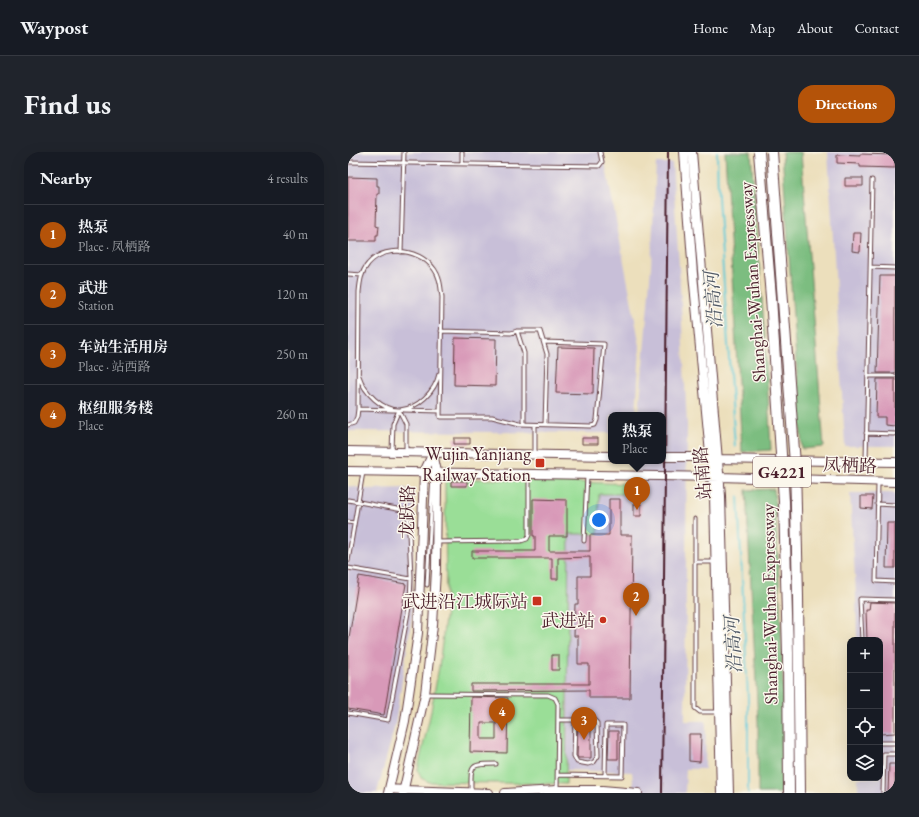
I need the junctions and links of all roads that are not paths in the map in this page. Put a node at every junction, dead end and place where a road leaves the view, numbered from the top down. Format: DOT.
graph roads {
  1 [pos="404,152"];
  2 [pos="462,152"];
  3 [pos="600,152"];
  4 [pos="684,152"];
  5 [pos="692,152"];
  6 [pos="758,152"];
  7 [pos="772,152"];
  8 [pos="348,162"];
  9 [pos="404,163"];
  10 [pos="462,164"];
  11 [pos="872,180"];
  12 [pos="401,252"];
  13 [pos="870,267"];
  14 [pos="895,268"];
  15 [pos="348,274"];
  16 [pos="362,275"];
  17 [pos="517,331"];
  18 [pos="441,332"];
  19 [pos="544,342"];
  20 [pos="441,368"];
  21 [pos="358,373"];
  22 [pos="868,376"];
  23 [pos="895,376"];
  24 [pos="358,409"];
  25 [pos="399,410"];
  26 [pos="440,411"];
  27 [pos="524,424"];
  28 [pos="348,425"];
  29 [pos="535,425"];
  30 [pos="545,425"];
  31 [pos="866,433"];
  32 [pos="895,434"];
  33 [pos="348,452"];
  34 [pos="392,452"];
  35 [pos="406,453"];
  36 [pos="432,453"];
  37 [pos="535,455"];
  38 [pos="608,456"];
  39 [pos="666,457"];
  40 [pos="713,458"];
  41 [pos="866,462"];
  42 [pos="895,462"];
  43 [pos="348,470"];
  44 [pos="363,471"];
  45 [pos="424,472"];
  46 [pos="435,472"];
  47 [pos="529,474"];
  48 [pos="586,475"];
  49 [pos="716,477"];
  50 [pos="878,482"];
  51 [pos="895,482"];
  52 [pos="348,500"];
  53 [pos="358,502"];
  54 [pos="877,504"];
  55 [pos="895,504"];
  56 [pos="695,519"];
  57 [pos="348,522"];
  58 [pos="354,523"];
  59 [pos="584,541"];
  60 [pos="436,542"];
  61 [pos="349,546"];
  62 [pos="348,560"];
  63 [pos="695,562"];
  64 [pos="716,562"];
  65 [pos="348,568"];
  66 [pos="411,579"];
  67 [pos="895,582"];
  68 [pos="427,585"];
  69 [pos="895,600"];
  70 [pos="862,637"];
  71 [pos="425,694"];
  72 [pos="719,712"];
  73 [pos="348,713"];
  74 [pos="558,720"];
  75 [pos="574,720"];
  76 [pos="883,743"];
  77 [pos="895,743"];
  78 [pos="895,754"];
  79 [pos="496,764"];
  80 [pos="558,775"];
  81 [pos="605,775"];
  82 [pos="557,790"];
  83 [pos="389,791"];
  84 [pos="404,792"];
  85 [pos="471,792"];
  86 [pos="489,793"];
  87 [pos="505,793"];
  88 [pos="625,793"];
  89 [pos="628,793"];
  90 [pos="638,793"];
  91 [pos="721,793"];
  92 [pos="729,793"];
  93 [pos="789,793"];
  94 [pos="800,793"];
  95 [pos="883,793"];
  1 -- 9 [label="lane"];
  2 -- 10 [label="lane"];
  3 -- 10 [label="lane"];
  4 -- 40 [label="street, 站南路"];
  5 -- 40 [label="street, 站南路"];
  6 -- 93 [label="highway, Shanghai-Wuhan Expressway / G4221, bridge"];
  7 -- 94 [label="highway, Shanghai-Wuhan Expressway / G4221, bridge"];
  8 -- 9 [label="lane"];
  9 -- 10 [label="lane"];
  9 -- 12 [label="lane"];
  11 -- 13 [label="lane"];
  12 -- 16 [label="lane"];
  12 -- 18 [label="lane"];
  13 -- 14 [label="lane"];
  13 -- 22 [label="lane"];
  15 -- 16 [label="lane"];
  16 -- 21 [label="lane"];
  17 -- 18 [label="lane"];
  17 -- 19 [label="lane"];
  17 -- 27 [label="lane"];
  18 -- 20 [label="lane"];
  19 -- 30 [label="lane"];
  19 -- 30 [label="lane"];
  20 -- 25 [label="lane"];
  20 -- 26 [label="lane"];
  21 -- 24 [label="lane"];
  21 -- 25 [label="lane"];
  22 -- 23 [label="lane"];
  22 -- 31 [label="lane"];
  24 -- 25 [label="lane"];
  24 -- 28 [label="lane"];
  25 -- 26 [label="lane"];
  25 -- 34 [label="lane"];
  25 -- 35 [label="lane"];
  26 -- 27 [label="lane"];
  27 -- 29 [label="lane"];
  29 -- 30 [label="lane"];
  29 -- 37 [label="lane"];
  31 -- 32 [label="lane"];
  31 -- 41 [label="lane"];
  33 -- 34 [label="street"];
  34 -- 35 [label="street"];
  35 -- 36 [label="street"];
  36 -- 37 [label="street"];
  36 -- 45 [label="street, 龙跃路"];
  36 -- 46 [label="street, 龙跃路"];
  37 -- 38 [label="street"];
  39 -- 40 [label="street, 凤栖路"];
  40 -- 41 [label="street, 凤栖路"];
  40 -- 49 [label="street, 站南路"];
  41 -- 42 [label="street, 凤栖路"];
  43 -- 44 [label="street, 凤栖路"];
  44 -- 45 [label="street, 凤栖路"];
  44 -- 53 [label="lane"];
  45 -- 46 [label="street, 凤栖路"];
  45 -- 83 [label="street, 龙跃路"];
  46 -- 47 [label="street, 凤栖路"];
  46 -- 60 [label="street, 龙跃路"];
  46 -- 68 [label="lane"];
  47 -- 48 [label="street, 凤栖路"];
  47 -- 60 [label="lane"];
  48 -- 49 [label="street, 凤栖路"];
  48 -- 59 [label="lane"];
  49 -- 50 [label="street, 凤栖路"];
  49 -- 64 [label="street, 站南路"];
  49 -- 92 [label="street, 站南路"];
  50 -- 51 [label="street, 凤栖路"];
  50 -- 54 [label="lane"];
  52 -- 53 [label="lane"];
  53 -- 58 [label="lane"];
  53 -- 66 [label="lane"];
  54 -- 55 [label="lane"];
  54 -- 67 [label="lane"];
  56 -- 63 [label="lane"];
  57 -- 58 [label="lane"];
  58 -- 61 [label="lane"];
  60 -- 71 [label="street, 龙跃路"];
  61 -- 62 [label="lane"];
  63 -- 64 [label="lane"];
  63 -- 72 [label="lane"];
  64 -- 72 [label="street, 站南路"];
  65 -- 66 [label="lane"];
  66 -- 73 [label="lane"];
  69 -- 70 [label="lane"];
  71 -- 74 [label="lane"];
  71 -- 84 [label="street, 龙跃路"];
  72 -- 91 [label="street, 站南路"];
  74 -- 75 [label="lane"];
  74 -- 80 [label="lane"];
  75 -- 75 [label="lane"];
  76 -- 77 [label="lane"];
  78 -- 95 [label="lane"];
  79 -- 85 [label="lane"];
  80 -- 81 [label="lane"];
  80 -- 82 [label="lane"];
  81 -- 81 [label="lane"];
  82 -- 87 [label="street"];
  82 -- 89 [label="street"];
  83 -- 84 [label="street"];
  84 -- 85 [label="street"];
  85 -- 86 [label="street"];
  88 -- 89 [label="lane"];
  89 -- 90 [label="street"];
}
